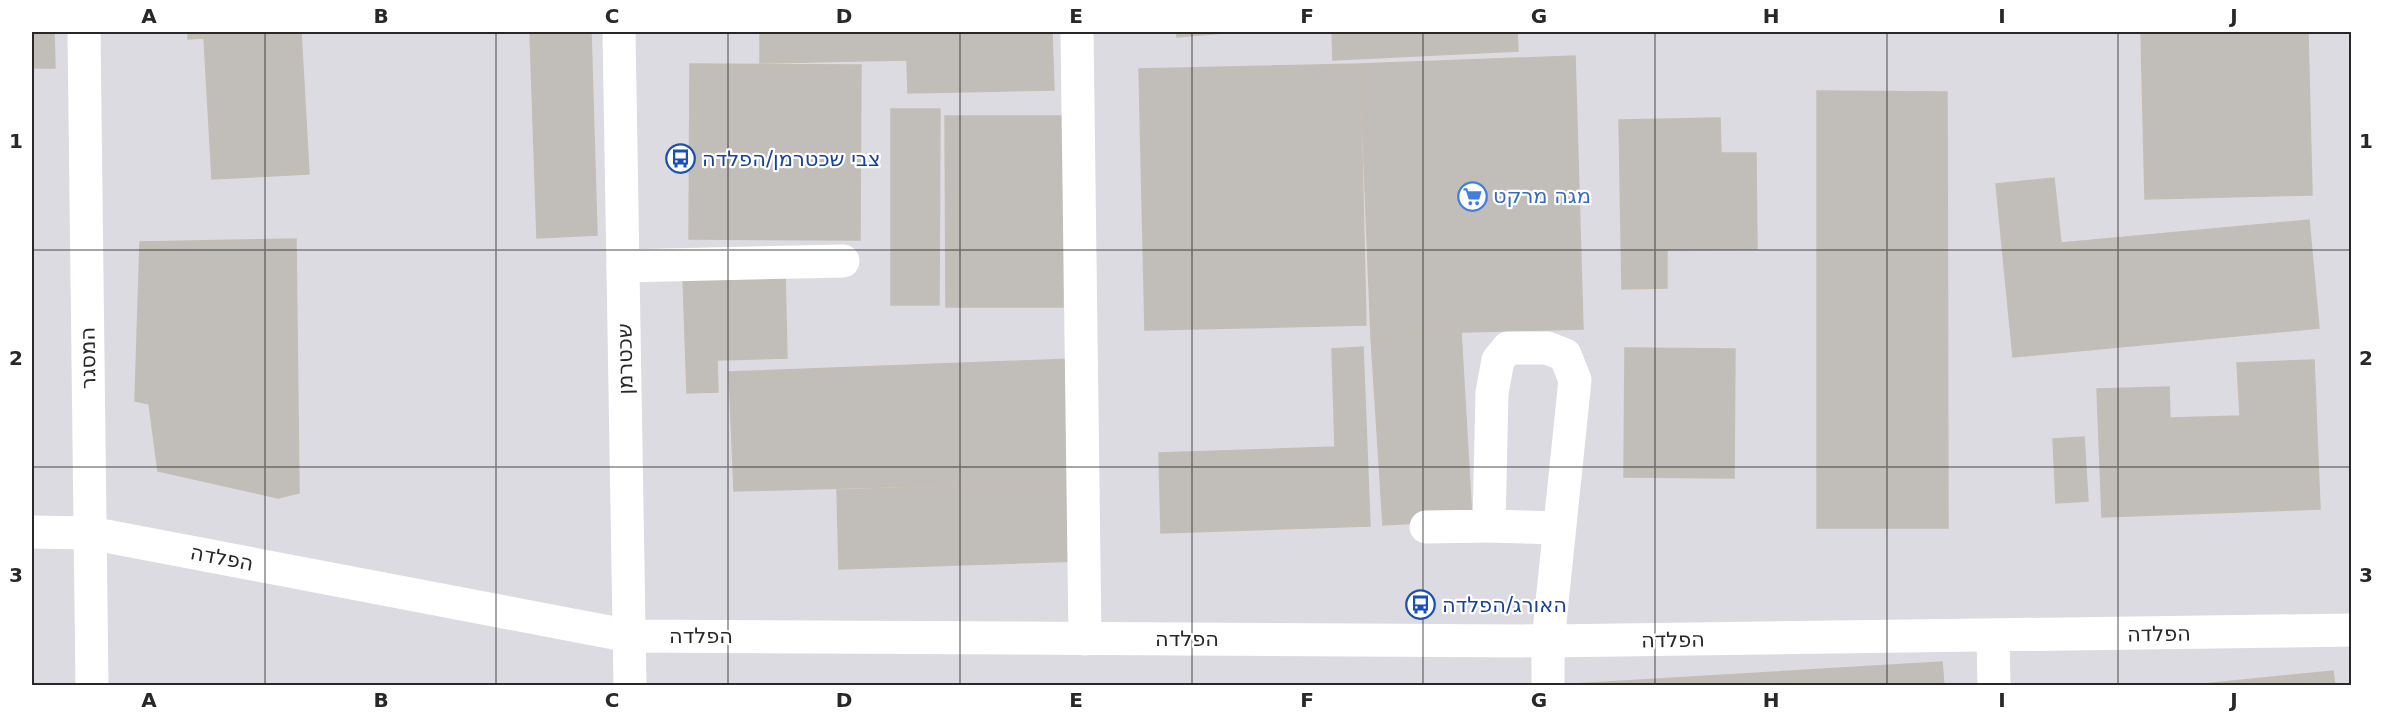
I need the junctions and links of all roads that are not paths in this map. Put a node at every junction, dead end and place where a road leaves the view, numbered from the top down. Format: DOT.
graph roads {
  1 [pos="84,32"];
  2 [pos="619,32"];
  3 [pos="1077,32"];
  4 [pos="843,261"];
  5 [pos="623,266"];
  6 [pos="1489,526"];
  7 [pos="1426,527"];
  8 [pos="1559,528"];
  9 [pos="32,532"];
  10 [pos="90,532"];
  11 [pos="2352,630"];
  12 [pos="630,636"];
  13 [pos="1993,636"];
  14 [pos="1085,639"];
  15 [pos="1548,641"];
  16 [pos="92,686"];
  17 [pos="630,686"];
  18 [pos="1548,686"];
  19 [pos="1994,686"];
  1 -- 10 [label="street, המסגר"];
  2 -- 5 [label="street, שכטרמן"];
  3 -- 14 [label="street"];
  4 -- 5 [label="street"];
  5 -- 12 [label="street, שכטרמן"];
  6 -- 7 [label="street"];
  6 -- 8 [label="street"];
  6 -- 8 [label="street"];
  8 -- 15 [label="street"];
  9 -- 10 [label="street, הפלדה"];
  10 -- 12 [label="street, הפלדה"];
  10 -- 16 [label="street, המסגר"];
  11 -- 13 [label="street, הפלדה"];
  12 -- 14 [label="street, הפלדה"];
  12 -- 17 [label="street, שכטרמן"];
  13 -- 15 [label="street, הפלדה"];
  13 -- 19 [label="street"];
  14 -- 15 [label="street, הפלדה"];
  15 -- 18 [label="street"];
}
